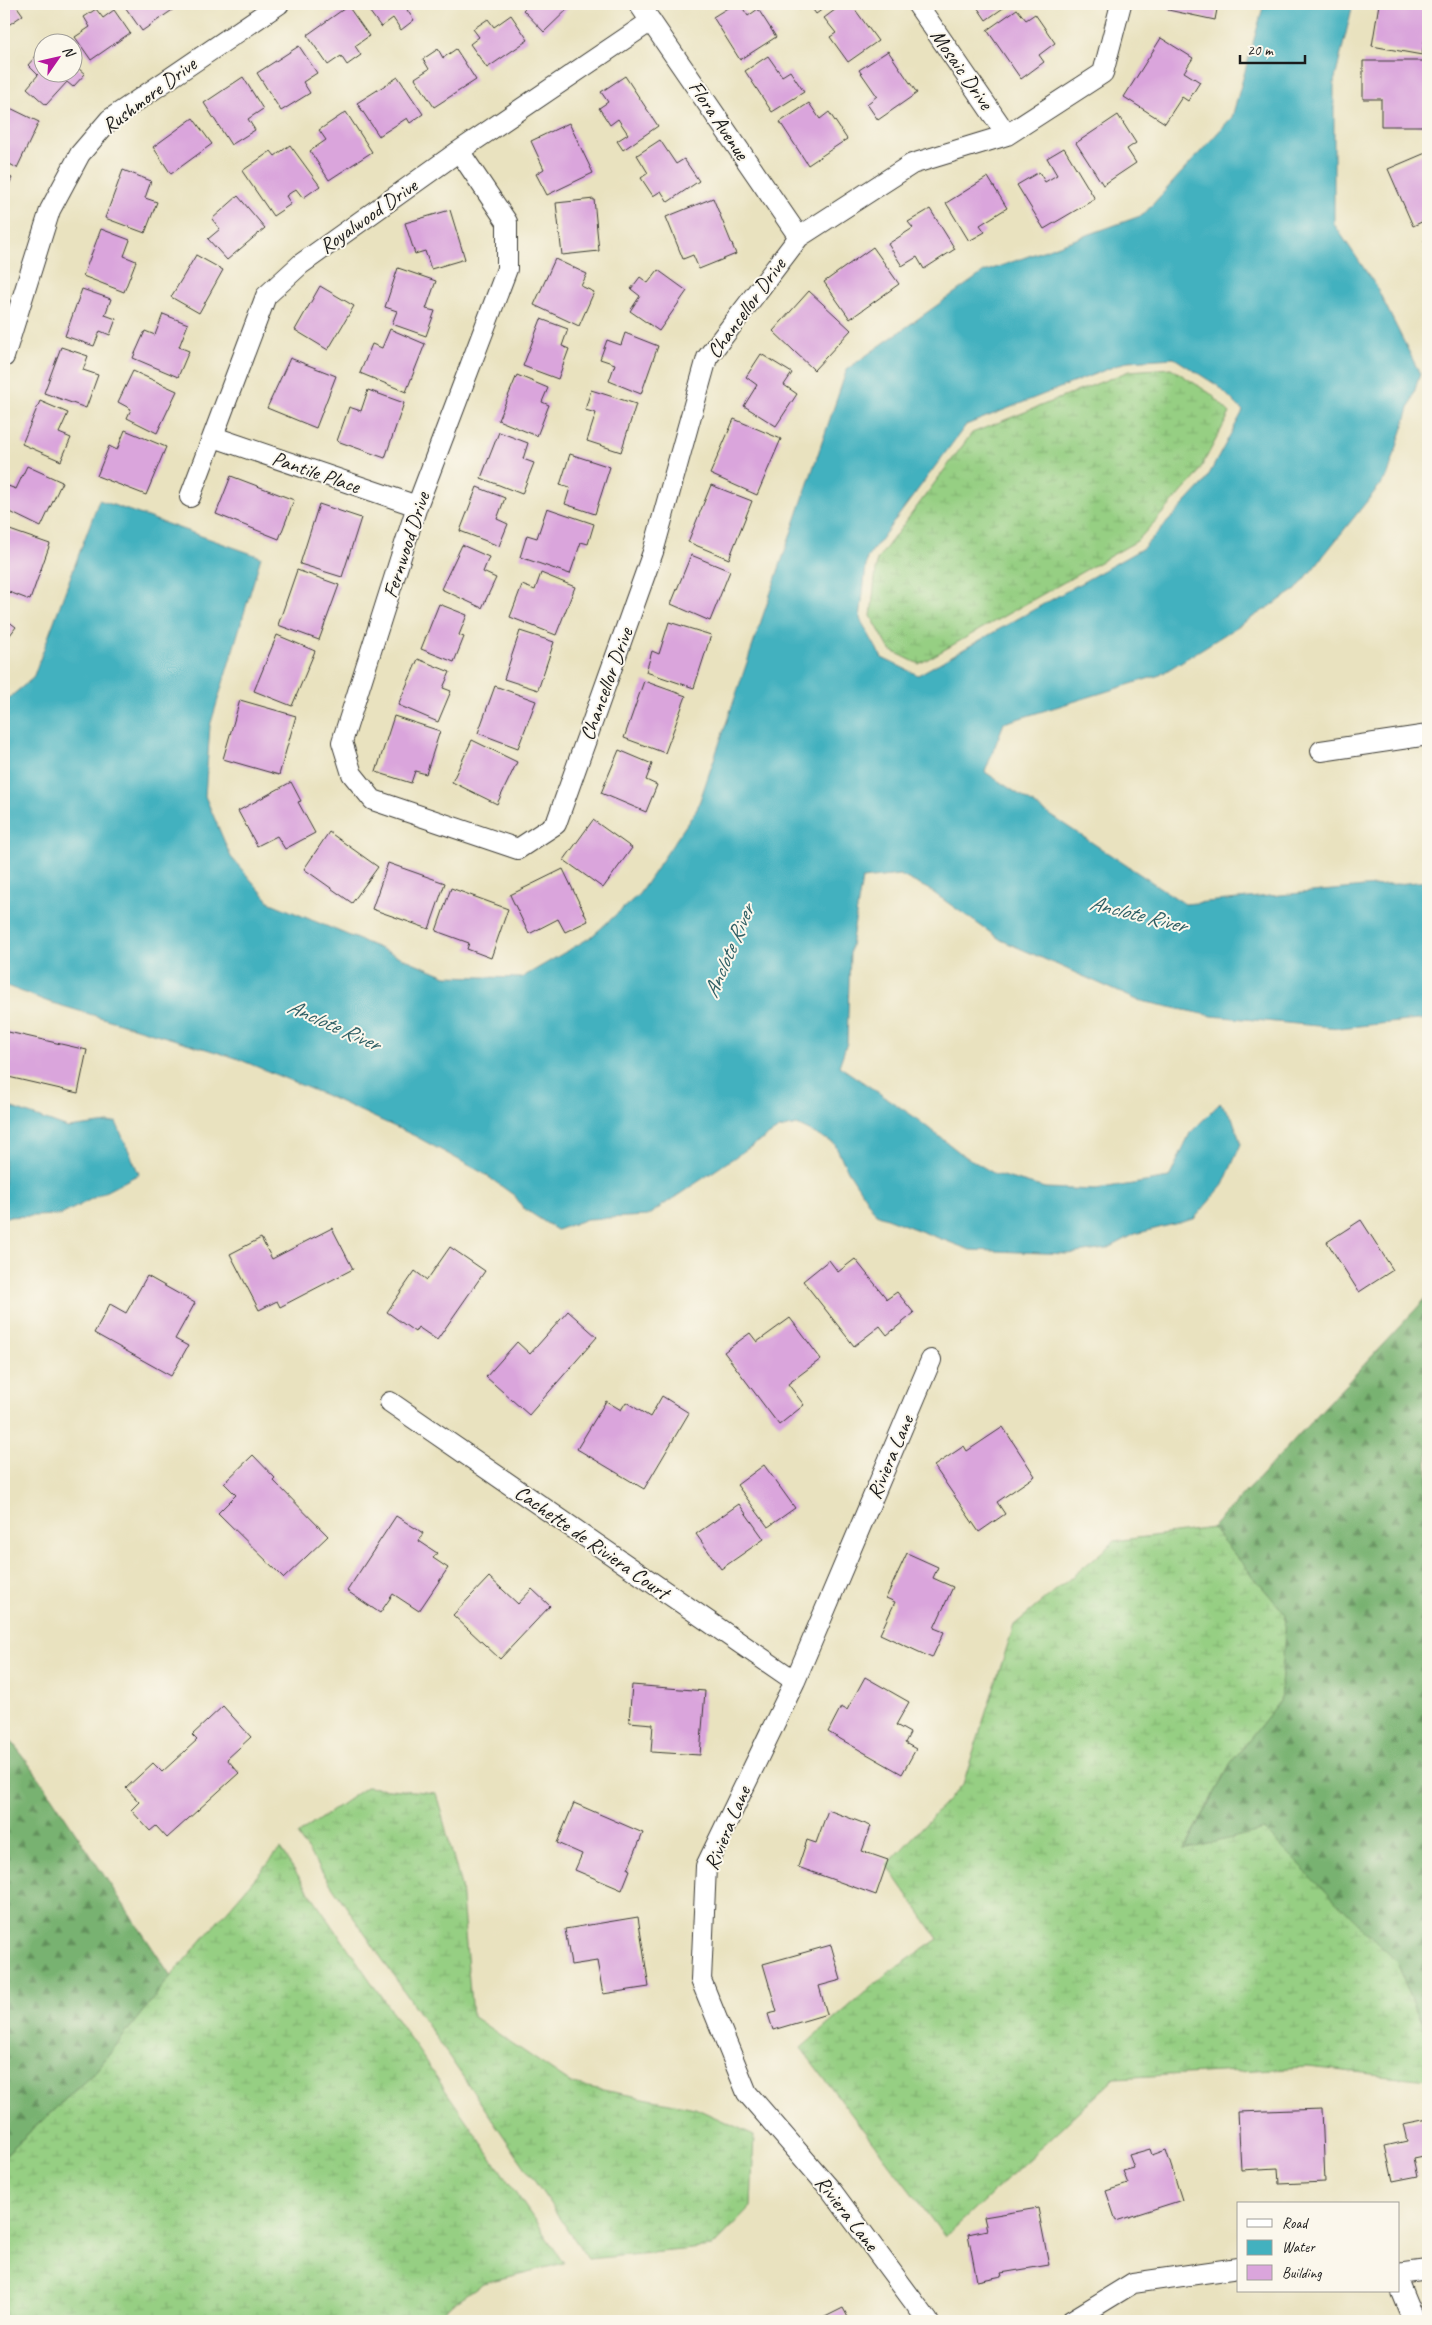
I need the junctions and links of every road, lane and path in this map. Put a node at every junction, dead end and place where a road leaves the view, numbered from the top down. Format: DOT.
graph roads {
  1 [pos="279,4"];
  2 [pos="639,4"];
  3 [pos="917,4"];
  4 [pos="1121,4"];
  5 [pos="651,21"];
  6 [pos="1007,135"];
  7 [pos="459,151"];
  8 [pos="798,237"];
  9 [pos="4,357"];
  10 [pos="214,437"];
  11 [pos="190,497"];
  12 [pos="417,506"];
  13 [pos="1428,735"];
  14 [pos="1321,751"];
  15 [pos="518,849"];
  16 [pos="931,1360"];
  17 [pos="390,1402"];
  18 [pos="795,1681"];
  19 [pos="1237,2268"];
  20 [pos="1428,2270"];
  21 [pos="1400,2274"];
  22 [pos="1400,2287"];
  23 [pos="928,2321"];
  24 [pos="1071,2321"];
  25 [pos="1414,2321"];
  1 -- 9 [label="street, Rushmore Drive"];
  2 -- 5 [label="street, Flora Avenue"];
  3 -- 6 [label="street, Mosaic Drive"];
  4 -- 6 [label="street, Chancellor Drive"];
  5 -- 7 [label="street, Royalwood Drive"];
  5 -- 8 [label="street, Flora Avenue"];
  6 -- 8 [label="street, Chancellor Drive"];
  7 -- 10 [label="street, Royalwood Drive"];
  7 -- 12 [label="street, Fernwood Drive"];
  8 -- 15 [label="street, Chancellor Drive"];
  10 -- 11 [label="street, Royalwood Drive"];
  10 -- 12 [label="street, Pantile Place"];
  12 -- 15 [label="street, Fernwood Drive"];
  13 -- 14 [label="street"];
  16 -- 18 [label="street, Riviera Lane"];
  17 -- 18 [label="street, Cachette de Riviera Court"];
  18 -- 23 [label="street, Riviera Lane"];
  19 -- 24 [label="street"];
  20 -- 21 [label="street"];
  22 -- 25 [label="street"];
}
